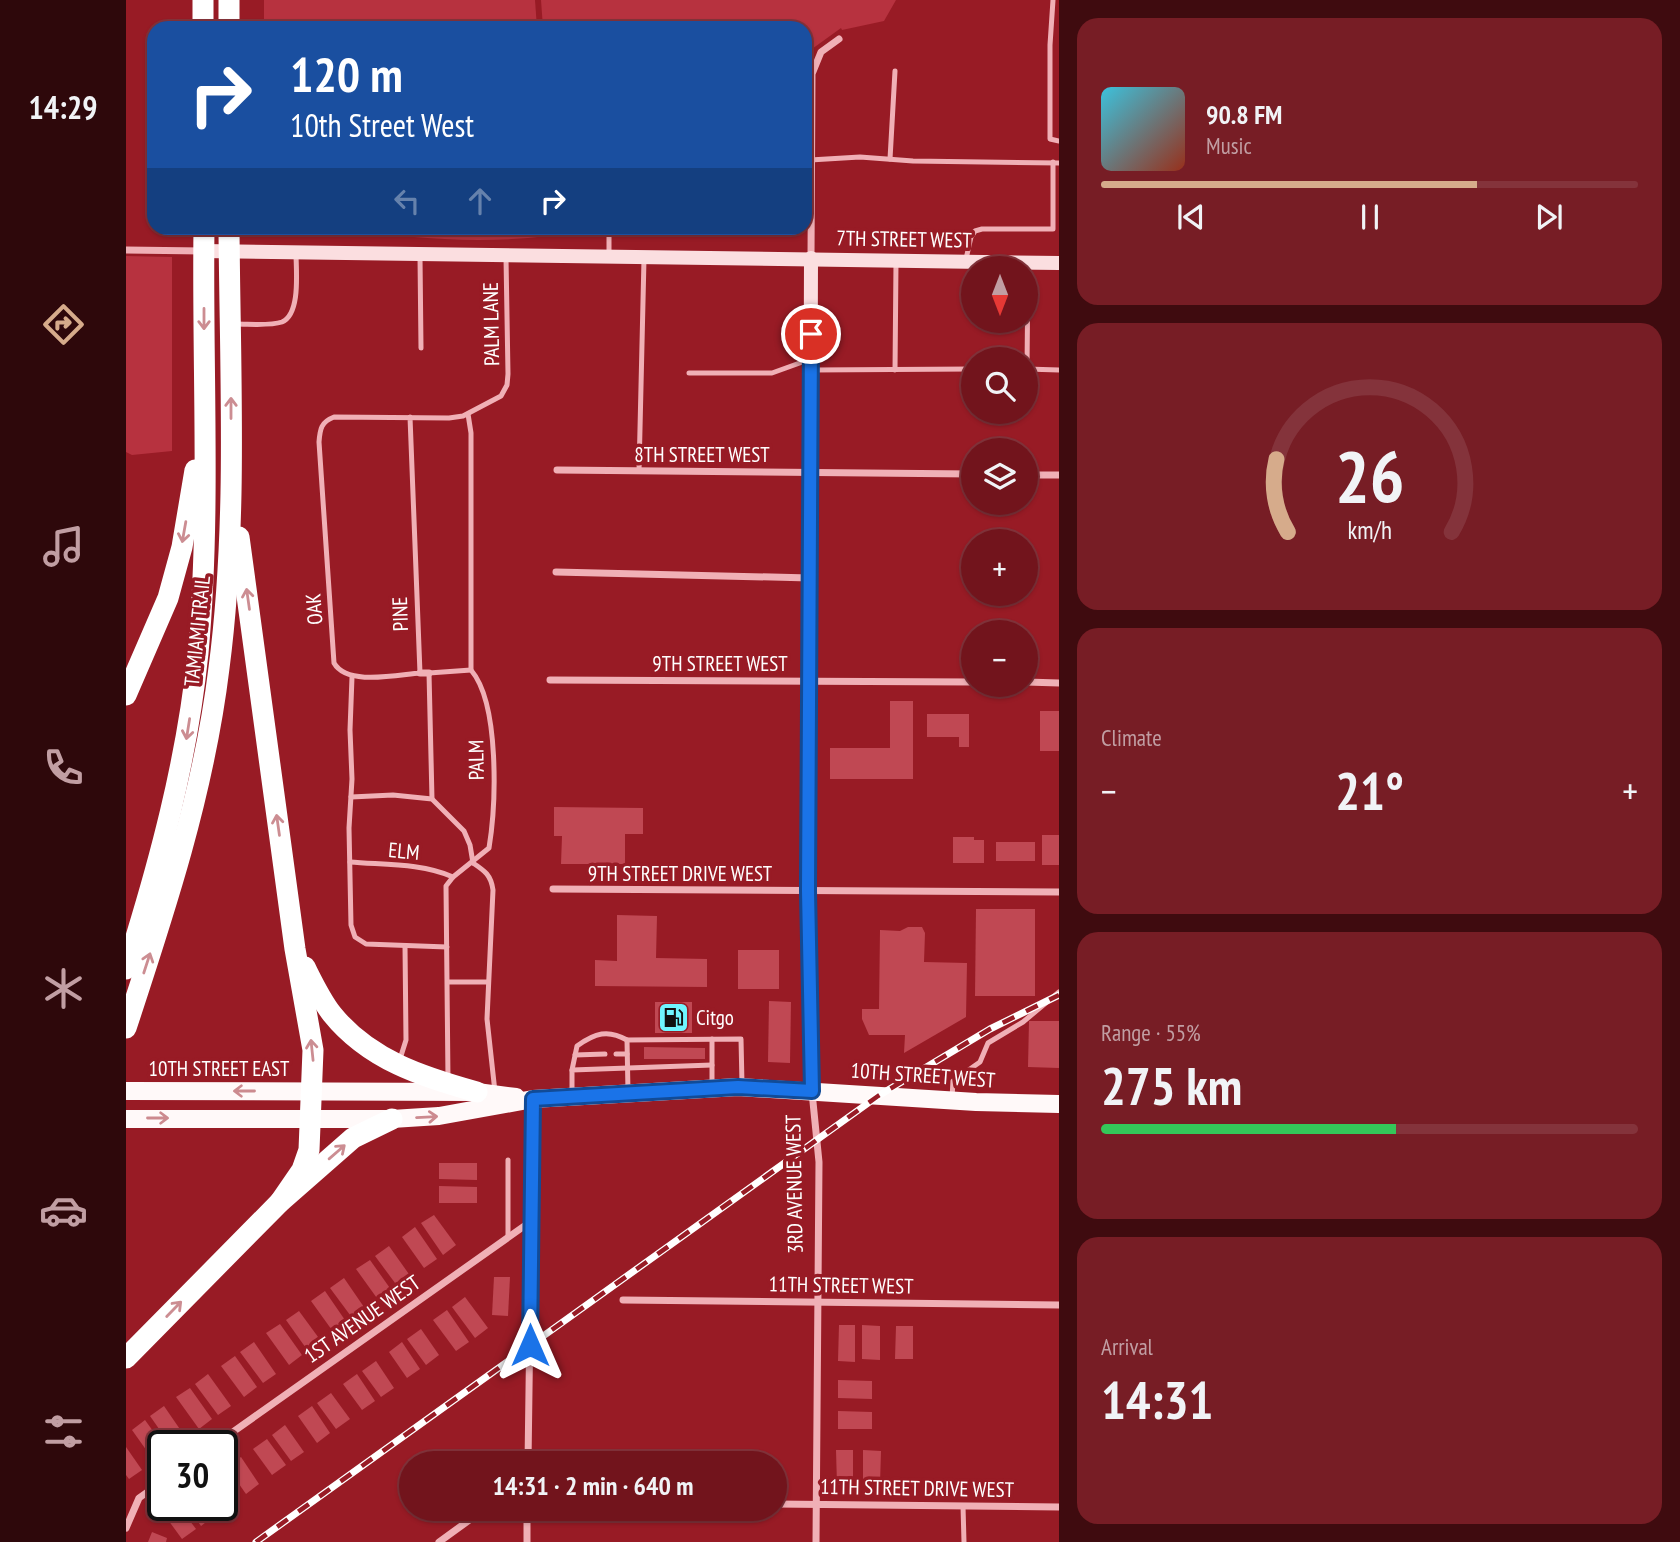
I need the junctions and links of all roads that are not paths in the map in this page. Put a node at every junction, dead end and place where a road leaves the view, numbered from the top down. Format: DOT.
graph roads {
  1 [pos="203,0"];
  2 [pos="229,0"];
  3 [pos="1053,0"];
  4 [pos="203,21"];
  5 [pos="229,21"];
  6 [pos="839,39"];
  7 [pos="895,71"];
  8 [pos="812,81"];
  9 [pos="1059,141"];
  10 [pos="890,159"];
  11 [pos="812,160"];
  12 [pos="1056,162"];
  13 [pos="1056,229"];
  14 [pos="204,235"];
  15 [pos="229,235"];
  16 [pos="609,235"];
  17 [pos="811,235"];
  18 [pos="126,250"];
  19 [pos="203,251"];
  20 [pos="230,251"];
  21 [pos="296,252"];
  22 [pos="420,254"];
  23 [pos="506,255"];
  24 [pos="608,256"];
  25 [pos="644,256"];
  26 [pos="967,256"];
  27 [pos="811,258"];
  28 [pos="895,260"];
  29 [pos="961,261"];
  30 [pos="1038,262"];
  31 [pos="1059,262"];
  32 [pos="230,325"];
  33 [pos="421,348"];
  34 [pos="811,364"];
  35 [pos="961,369"];
  36 [pos="1038,369"];
  37 [pos="895,370"];
  38 [pos="1059,370"];
  39 [pos="690,373"];
  40 [pos="468,414"];
  41 [pos="204,416"];
  42 [pos="410,418"];
  43 [pos="557,470"];
  44 [pos="639,471"];
  45 [pos="810,472"];
  46 [pos="961,474"];
  47 [pos="1038,475"];
  48 [pos="1059,475"];
  49 [pos="231,476"];
  50 [pos="556,572"];
  51 [pos="810,578"];
  52 [pos="471,670"];
  53 [pos="419,673"];
  54 [pos="429,673"];
  55 [pos="352,677"];
  56 [pos="550,680"];
  57 [pos="810,680"];
  58 [pos="961,682"];
  59 [pos="1038,682"];
  60 [pos="1059,683"];
  61 [pos="126,695"];
  62 [pos="351,797"];
  63 [pos="432,799"];
  64 [pos="350,862"];
  65 [pos="472,863"];
  66 [pos="453,877"];
  67 [pos="553,889"];
  68 [pos="808,891"];
  69 [pos="1059,892"];
  70 [pos="405,946"];
  71 [pos="447,947"];
  72 [pos="295,949"];
  73 [pos="126,969"];
  74 [pos="448,982"];
  75 [pos="488,982"];
  76 [pos="1059,992"];
  77 [pos="126,1028"];
  78 [pos="712,1039"];
  79 [pos="627,1040"];
  80 [pos="690,1040"];
  81 [pos="691,1047"];
  82 [pos="605,1054"];
  83 [pos="616,1054"];
  84 [pos="627,1054"];
  85 [pos="575,1055"];
  86 [pos="661,1059"];
  87 [pos="712,1065"];
  88 [pos="398,1066"];
  89 [pos="662,1067"];
  90 [pos="628,1068"];
  91 [pos="572,1070"];
  92 [pos="742,1087"];
  93 [pos="448,1088"];
  94 [pos="713,1088"];
  95 [pos="126,1091"];
  96 [pos="312,1091"];
  97 [pos="812,1091"];
  98 [pos="486,1093"];
  99 [pos="628,1093"];
  100 [pos="572,1097"];
  101 [pos="533,1099"];
  102 [pos="952,1101"];
  103 [pos="1059,1104"];
  104 [pos="310,1118"];
  105 [pos="126,1119"];
  106 [pos="392,1119"];
  107 [pos="508,1160"];
  108 [pos="280,1202"];
  109 [pos="530,1222"];
  110 [pos="508,1237"];
  111 [pos="624,1300"];
  112 [pos="816,1302"];
  113 [pos="1059,1304"];
  114 [pos="126,1358"];
  115 [pos="237,1430"];
  116 [pos="528,1451"];
  117 [pos="147,1492"];
  118 [pos="787,1504"];
  119 [pos="816,1504"];
  120 [pos="963,1506"];
  121 [pos="1059,1507"];
  122 [pos="468,1521"];
  123 [pos="527,1521"];
  124 [pos="126,1528"];
  125 [pos="439,1542"];
  126 [pos="527,1542"];
  127 [pos="816,1542"];
  128 [pos="964,1542"];
  1 -- 4 [label="highway"];
  2 -- 5 [label="highway"];
  3 -- 9 [label="lane"];
  6 -- 8 [label="street, 3RD AVENUE WEST"];
  7 -- 10 [label="lane"];
  10 -- 11 [label="lane"];
  10 -- 12 [label="lane"];
  12 -- 13 [label="lane"];
  13 -- 26 [label="lane"];
  14 -- 19 [label="highway, TAMIAMI TRAIL"];
  15 -- 20 [label="highway, TAMIAMI TRAIL"];
  16 -- 24 [label="lane"];
  17 -- 27 [label="street, 3RD AVENUE WEST"];
  18 -- 19 [label="street"];
  19 -- 20 [label="street, 7TH STREET WEST"];
  19 -- 41 [label="highway, TAMIAMI TRAIL, one-way"];
  20 -- 21 [label="street, 7TH STREET WEST"];
  20 -- 32 [label="highway, TAMIAMI TRAIL"];
  21 -- 22 [label="street, 7TH STREET WEST"];
  21 -- 32 [label="lane"];
  22 -- 23 [label="street, 7TH STREET WEST"];
  22 -- 33 [label="lane"];
  23 -- 24 [label="street, 7TH STREET WEST"];
  23 -- 40 [label="lane, PALM LANE"];
  24 -- 25 [label="street, 7TH STREET WEST"];
  25 -- 27 [label="street, 7TH STREET WEST"];
  25 -- 44 [label="lane"];
  27 -- 28 [label="street, 7TH STREET WEST"];
  27 -- 34 [label="street, 3RD AVENUE WEST"];
  28 -- 29 [label="street, 7TH STREET WEST"];
  28 -- 37 [label="lane"];
  30 -- 31 [label="street, 7TH STREET WEST"];
  49 -- 32 [label="highway, TAMIAMI TRAIL, one-way"];
  34 -- 37 [label="lane"];
  34 -- 39 [label="lane"];
  34 -- 45 [label="street, 3RD AVENUE WEST"];
  35 -- 37 [label="lane"];
  36 -- 38 [label="lane"];
  40 -- 42 [label="lane"];
  40 -- 52 [label="lane, PALM"];
  41 -- 61 [label="highway, one-way"];
  41 -- 73 [label="highway, TAMIAMI TRAIL, one-way"];
  42 -- 53 [label="lane, PINE"];
  42 -- 55 [label="lane, OAK"];
  43 -- 44 [label="street, 8TH STREET WEST"];
  44 -- 45 [label="street, 8TH STREET WEST"];
  45 -- 46 [label="street, 8TH STREET WEST"];
  45 -- 51 [label="street, 3RD AVENUE WEST"];
  47 -- 48 [label="street"];
  72 -- 49 [label="highway, one-way"];
  77 -- 49 [label="highway, TAMIAMI TRAIL, one-way"];
  50 -- 51 [label="street"];
  51 -- 57 [label="street, 3RD AVENUE WEST"];
  52 -- 54 [label="lane"];
  52 -- 65 [label="lane, PALM"];
  53 -- 54 [label="street"];
  53 -- 55 [label="lane"];
  54 -- 63 [label="lane"];
  55 -- 62 [label="lane"];
  56 -- 57 [label="street, 9TH STREET WEST"];
  57 -- 58 [label="street, 9TH STREET WEST"];
  57 -- 68 [label="street, 3RD AVENUE WEST"];
  59 -- 60 [label="street"];
  62 -- 63 [label="lane"];
  62 -- 64 [label="lane"];
  63 -- 65 [label="lane"];
  64 -- 66 [label="lane, ELM"];
  64 -- 70 [label="lane"];
  65 -- 66 [label="lane, PALM"];
  65 -- 75 [label="lane"];
  66 -- 71 [label="lane"];
  67 -- 68 [label="street, 9TH STREET DRIVE WEST"];
  68 -- 69 [label="street, 9TH STREET DRIVE WEST"];
  68 -- 97 [label="street, 3RD AVENUE WEST"];
  70 -- 71 [label="lane"];
  70 -- 88 [label="lane"];
  71 -- 74 [label="lane"];
  72 -- 88 [label="highway"];
  96 -- 72 [label="highway, one-way"];
  74 -- 75 [label="lane"];
  74 -- 93 [label="lane"];
  75 -- 98 [label="lane"];
  76 -- 102 [label="lane"];
  78 -- 80 [label="lane"];
  78 -- 87 [label="lane"];
  78 -- 92 [label="lane"];
  79 -- 80 [label="lane"];
  79 -- 84 [label="lane"];
  79 -- 85 [label="lane"];
  80 -- 81 [label="lane"];
  82 -- 85 [label="lane"];
  83 -- 84 [label="lane"];
  84 -- 90 [label="lane"];
  85 -- 91 [label="lane"];
  86 -- 89 [label="lane"];
  87 -- 89 [label="lane"];
  87 -- 94 [label="lane"];
  88 -- 93 [label="highway"];
  89 -- 90 [label="lane"];
  90 -- 91 [label="lane"];
  90 -- 99 [label="lane"];
  91 -- 100 [label="lane"];
  92 -- 94 [label="main road, 10TH STREET WEST"];
  92 -- 97 [label="main road, 10TH STREET WEST"];
  93 -- 96 [label="main road"];
  93 -- 98 [label="highway"];
  94 -- 99 [label="main road, 10TH STREET WEST"];
  96 -- 95 [label="main road, 10TH STREET EAST, one-way"];
  96 -- 104 [label="highway"];
  97 -- 102 [label="main road, 10TH STREET WEST"];
  97 -- 112 [label="street, 3RD AVENUE WEST"];
  98 -- 101 [label="main road, 10TH STREET WEST"];
  99 -- 100 [label="main road, 10TH STREET WEST"];
  100 -- 101 [label="main road, 10TH STREET WEST"];
  106 -- 101 [label="main road, 10TH STREET WEST, one-way"];
  101 -- 109 [label="street"];
  102 -- 103 [label="main road, 10TH STREET WEST"];
  105 -- 104 [label="main road, one-way"];
  104 -- 106 [label="main road, 10TH STREET WEST"];
  104 -- 108 [label="highway"];
  108 -- 106 [label="highway, one-way"];
  107 -- 110 [label="lane"];
  114 -- 108 [label="highway, one-way"];
  109 -- 110 [label="street, 1ST AVENUE WEST"];
  109 -- 116 [label="street"];
  110 -- 115 [label="street, 1ST AVENUE WEST"];
  111 -- 112 [label="street, 11TH STREET WEST"];
  112 -- 113 [label="street, 11TH STREET WEST"];
  112 -- 119 [label="street, 3RD AVENUE WEST"];
  117 -- 124 [label="street"];
  118 -- 119 [label="street, 11TH STREET DRIVE WEST"];
  119 -- 120 [label="street, 11TH STREET DRIVE WEST"];
  119 -- 127 [label="street, 3RD AVENUE WEST"];
  120 -- 121 [label="street, 11TH STREET DRIVE WEST"];
  120 -- 128 [label="lane"];
  122 -- 125 [label="street"];
  123 -- 126 [label="street"];
}
